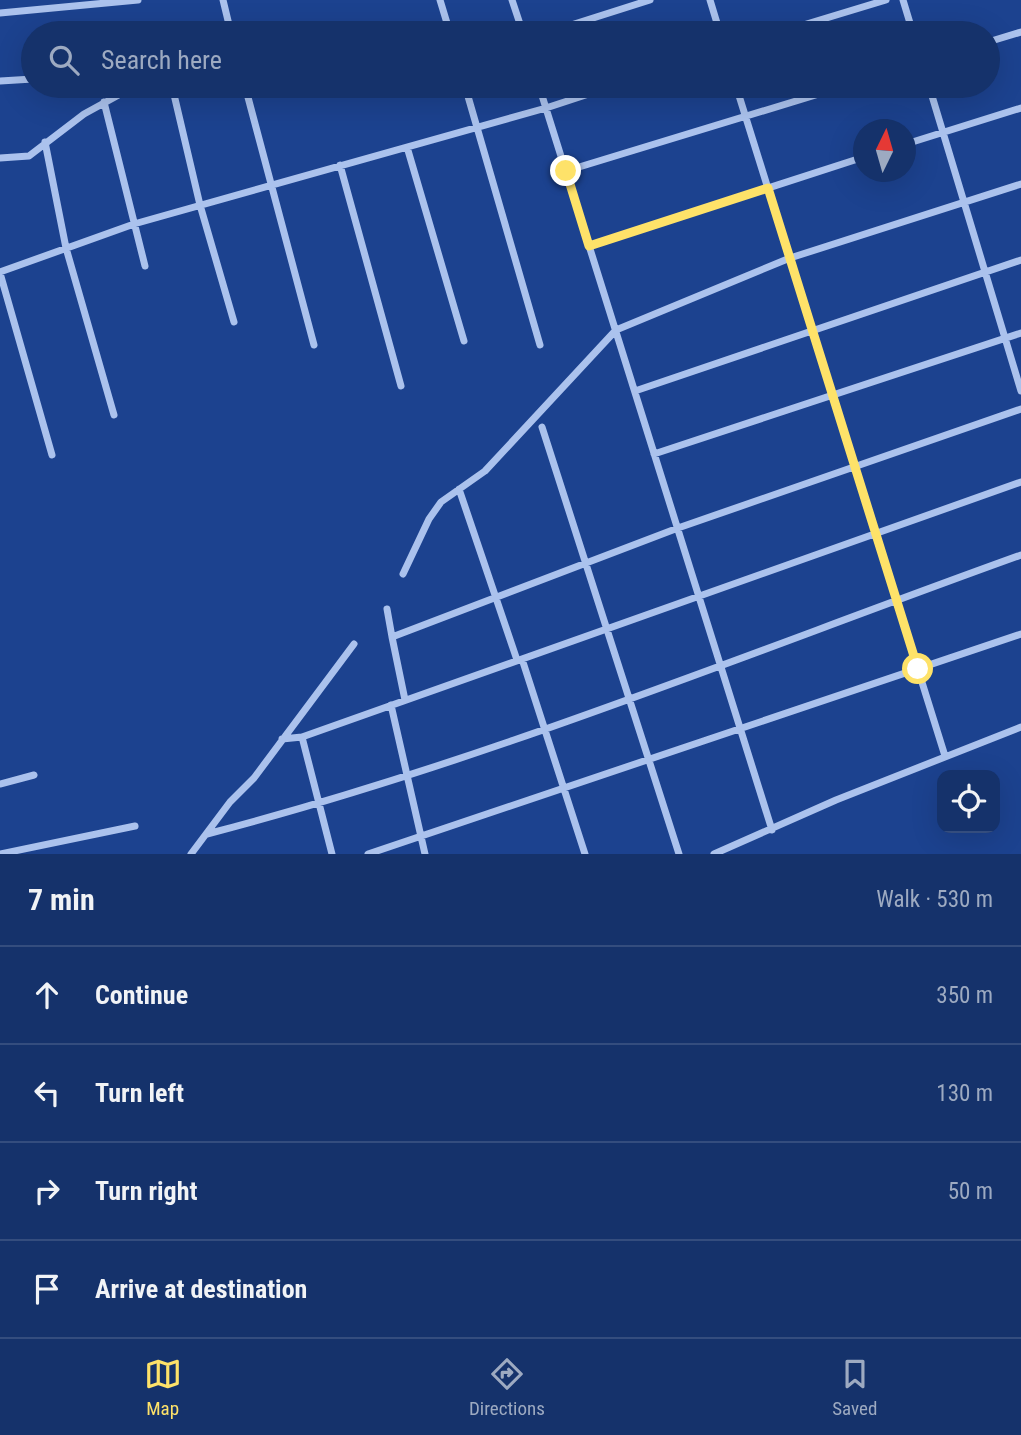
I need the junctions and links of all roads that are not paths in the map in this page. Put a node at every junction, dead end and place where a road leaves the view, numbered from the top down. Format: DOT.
graph roads {
  1 [pos="138,0"];
  2 [pos="223,0"];
  3 [pos="440,0"];
  4 [pos="513,0"];
  5 [pos="650,0"];
  6 [pos="710,0"];
  7 [pos="886,0"];
  8 [pos="903,0"];
  9 [pos="0,13"];
  10 [pos="228,21"];
  11 [pos="446,21"];
  12 [pos="519,21"];
  13 [pos="584,21"];
  14 [pos="716,21"];
  15 [pos="817,21"];
  16 [pos="909,21"];
  17 [pos="1021,32"];
  18 [pos="1000,38"];
  19 [pos="21,80"];
  20 [pos="0,81"];
  21 [pos="112,98"];
  22 [pos="175,98"];
  23 [pos="248,98"];
  24 [pos="469,98"];
  25 [pos="543,98"];
  26 [pos="576,98"];
  27 [pos="740,98"];
  28 [pos="806,98"];
  29 [pos="933,98"];
  30 [pos="104,102"];
  31 [pos="546,108"];
  32 [pos="1021,108"];
  33 [pos="477,127"];
  34 [pos="943,132"];
  35 [pos="916,141"];
  36 [pos="45,142"];
  37 [pos="407,146"];
  38 [pos="0,158"];
  39 [pos="853,161"];
  40 [pos="340,165"];
  41 [pos="566,171"];
  42 [pos="271,184"];
  43 [pos="1021,184"];
  44 [pos="768,188"];
  45 [pos="964,201"];
  46 [pos="200,205"];
  47 [pos="134,224"];
  48 [pos="589,246"];
  49 [pos="66,248"];
  50 [pos="790,258"];
  51 [pos="1021,260"];
  52 [pos="145,266"];
  53 [pos="0,272"];
  54 [pos="985,272"];
  55 [pos="234,322"];
  56 [pos="616,330"];
  57 [pos="813,332"];
  58 [pos="1021,333"];
  59 [pos="1005,338"];
  60 [pos="464,341"];
  61 [pos="314,345"];
  62 [pos="540,345"];
  63 [pos="401,386"];
  64 [pos="635,391"];
  65 [pos="1021,391"];
  66 [pos="833,396"];
  67 [pos="1021,409"];
  68 [pos="114,415"];
  69 [pos="542,427"];
  70 [pos="654,454"];
  71 [pos="52,456"];
  72 [pos="854,466"];
  73 [pos="1021,482"];
  74 [pos="459,489"];
  75 [pos="678,528"];
  76 [pos="875,533"];
  77 [pos="1021,555"];
  78 [pos="585,563"];
  79 [pos="402,574"];
  80 [pos="699,596"];
  81 [pos="496,598"];
  82 [pos="896,600"];
  83 [pos="387,609"];
  84 [pos="606,629"];
  85 [pos="1021,634"];
  86 [pos="392,637"];
  87 [pos="354,644"];
  88 [pos="520,660"];
  89 [pos="720,663"];
  90 [pos="918,669"];
  91 [pos="628,698"];
  92 [pos="405,700"];
  93 [pos="391,705"];
  94 [pos="1021,727"];
  95 [pos="545,729"];
  96 [pos="741,729"];
  97 [pos="302,737"];
  98 [pos="282,740"];
  99 [pos="945,756"];
  100 [pos="648,760"];
  101 [pos="407,774"];
  102 [pos="34,775"];
  103 [pos="0,784"];
  104 [pos="564,788"];
  105 [pos="319,804"];
  106 [pos="135,826"];
  107 [pos="772,830"];
  108 [pos="206,834"];
  109 [pos="421,836"];
  110 [pos="0,853"];
  111 [pos="191,854"];
  112 [pos="332,854"];
  113 [pos="368,854"];
  114 [pos="425,854"];
  115 [pos="585,854"];
  116 [pos="678,854"];
  117 [pos="714,854"];
  1 -- 9 [label="street"];
  2 -- 10 [label="street"];
  3 -- 11 [label="street"];
  4 -- 12 [label="street"];
  5 -- 13 [label="street"];
  6 -- 14 [label="street"];
  7 -- 15 [label="street"];
  8 -- 16 [label="street"];
  17 -- 18 [label="street"];
  19 -- 20 [label="street"];
  21 -- 30 [label="street"];
  22 -- 46 [label="street"];
  23 -- 42 [label="street"];
  24 -- 33 [label="street"];
  25 -- 31 [label="street"];
  26 -- 31 [label="street"];
  27 -- 44 [label="street"];
  28 -- 41 [label="street"];
  29 -- 34 [label="street"];
  30 -- 36 [label="street"];
  30 -- 47 [label="street"];
  31 -- 33 [label="street"];
  31 -- 41 [label="street"];
  32 -- 34 [label="street"];
  33 -- 37 [label="street"];
  33 -- 62 [label="street"];
  34 -- 35 [label="street"];
  34 -- 45 [label="street"];
  36 -- 38 [label="street"];
  36 -- 49 [label="street"];
  37 -- 40 [label="street"];
  37 -- 60 [label="street"];
  39 -- 44 [label="street"];
  40 -- 42 [label="street"];
  40 -- 63 [label="street"];
  41 -- 48 [label="street"];
  42 -- 46 [label="street"];
  42 -- 61 [label="street"];
  43 -- 45 [label="street"];
  44 -- 48 [label="street"];
  44 -- 50 [label="street"];
  45 -- 50 [label="street"];
  45 -- 54 [label="street"];
  46 -- 47 [label="street"];
  46 -- 55 [label="street"];
  47 -- 49 [label="street"];
  47 -- 52 [label="street"];
  48 -- 56 [label="street"];
  49 -- 53 [label="street"];
  49 -- 68 [label="street"];
  50 -- 56 [label="street"];
  50 -- 57 [label="street"];
  51 -- 54 [label="street"];
  53 -- 71 [label="street"];
  54 -- 57 [label="street"];
  54 -- 59 [label="street"];
  56 -- 64 [label="street"];
  56 -- 74 [label="street"];
  57 -- 64 [label="street"];
  57 -- 66 [label="street"];
  58 -- 59 [label="street"];
  59 -- 65 [label="street"];
  59 -- 66 [label="street"];
  64 -- 70 [label="street"];
  66 -- 70 [label="street"];
  66 -- 72 [label="street"];
  67 -- 72 [label="street"];
  69 -- 78 [label="street"];
  70 -- 75 [label="street"];
  72 -- 75 [label="street"];
  72 -- 76 [label="street"];
  73 -- 76 [label="street"];
  74 -- 79 [label="street"];
  74 -- 81 [label="street"];
  75 -- 78 [label="street"];
  75 -- 80 [label="street"];
  76 -- 80 [label="street"];
  76 -- 82 [label="street"];
  77 -- 82 [label="street"];
  78 -- 81 [label="street"];
  78 -- 84 [label="street"];
  80 -- 84 [label="street"];
  80 -- 89 [label="street"];
  81 -- 86 [label="street"];
  81 -- 88 [label="street"];
  82 -- 89 [label="street"];
  82 -- 90 [label="street"];
  83 -- 86 [label="street"];
  84 -- 88 [label="street"];
  84 -- 91 [label="street"];
  85 -- 90 [label="street"];
  86 -- 92 [label="street"];
  87 -- 98 [label="street"];
  88 -- 92 [label="street"];
  88 -- 95 [label="street"];
  89 -- 91 [label="street"];
  89 -- 96 [label="street"];
  90 -- 96 [label="street"];
  90 -- 99 [label="street"];
  91 -- 95 [label="street"];
  91 -- 100 [label="street"];
  92 -- 93 [label="street"];
  93 -- 97 [label="street"];
  93 -- 101 [label="street"];
  94 -- 99 [label="street"];
  95 -- 101 [label="street"];
  95 -- 104 [label="street"];
  96 -- 100 [label="street"];
  96 -- 107 [label="street"];
  97 -- 98 [label="street"];
  97 -- 105 [label="street"];
  98 -- 108 [label="street"];
  99 -- 107 [label="street"];
  100 -- 104 [label="street"];
  100 -- 116 [label="street"];
  101 -- 105 [label="street"];
  101 -- 109 [label="street"];
  102 -- 103 [label="street"];
  104 -- 109 [label="street"];
  104 -- 115 [label="street"];
  105 -- 108 [label="street"];
  105 -- 112 [label="street"];
  106 -- 110 [label="street"];
  107 -- 117 [label="street"];
  108 -- 111 [label="street"];
  109 -- 113 [label="street"];
  109 -- 114 [label="street"];
}
